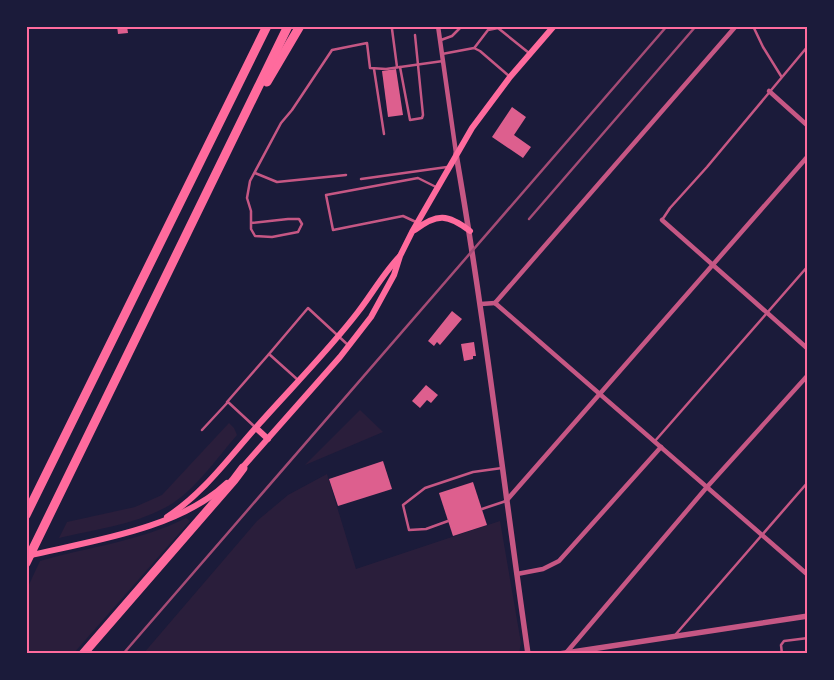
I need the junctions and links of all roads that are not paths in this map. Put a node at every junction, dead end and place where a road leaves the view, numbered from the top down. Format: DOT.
graph roads {
  1 [pos="261,26"];
  2 [pos="267,26"];
  3 [pos="288,26"];
  4 [pos="300,26"];
  5 [pos="438,26"];
  6 [pos="462,26"];
  7 [pos="554,26"];
  8 [pos="736,26"];
  9 [pos="753,26"];
  10 [pos="392,29"];
  11 [pos="415,35"];
  12 [pos="440,40"];
  13 [pos="808,46"];
  14 [pos="474,48"];
  15 [pos="442,54"];
  16 [pos="530,54"];
  17 [pos="443,61"];
  18 [pos="418,64"];
  19 [pos="399,67"];
  20 [pos="374,68"];
  21 [pos="781,76"];
  22 [pos="510,77"];
  23 [pos="769,91"];
  24 [pos="220,120"];
  25 [pos="808,126"];
  26 [pos="237,131"];
  27 [pos="384,134"];
  28 [pos="456,154"];
  29 [pos="808,156"];
  30 [pos="449,167"];
  31 [pos="255,173"];
  32 [pos="346,175"];
  33 [pos="360,179"];
  34 [pos="437,188"];
  35 [pos="662,220"];
  36 [pos="417,222"];
  37 [pos="251,223"];
  38 [pos="470,231"];
  39 [pos="412,232"];
  40 [pos="400,256"];
  41 [pos="712,265"];
  42 [pos="808,266"];
  43 [pos="495,303"];
  44 [pos="481,304"];
  45 [pos="766,313"];
  46 [pos="338,336"];
  47 [pos="349,346"];
  48 [pos="808,350"];
  49 [pos="269,354"];
  50 [pos="808,375"];
  51 [pos="298,380"];
  52 [pos="600,394"];
  53 [pos="226,403"];
  54 [pos="256,428"];
  55 [pos="202,430"];
  56 [pos="268,439"];
  57 [pos="655,442"];
  58 [pos="661,446"];
  59 [pos="243,468"];
  60 [pos="502,468"];
  61 [pos="808,482"];
  62 [pos="707,487"];
  63 [pos="506,501"];
  64 [pos="482,509"];
  65 [pos="26,514"];
  66 [pos="448,521"];
  67 [pos="159,522"];
  68 [pos="762,534"];
  69 [pos="26,557"];
  70 [pos="26,564"];
  71 [pos="517,574"];
  72 [pos="808,575"];
  73 [pos="808,616"];
  74 [pos="673,638"];
  75 [pos="807,638"];
  76 [pos="808,647"];
  77 [pos="566,653"];
  78 [pos="83,654"];
  79 [pos="528,654"];
  80 [pos="559,654"];
  81 [pos="782,654"];
  1 -- 24 [label="highway"];
  2 -- 24 [label="highway"];
  3 -- 26 [label="highway"];
  4 -- 26 [label="highway"];
  5 -- 12 [label="street"];
  6 -- 12 [label="lane"];
  7 -- 16 [label="main road"];
  8 -- 43 [label="street"];
  9 -- 21 [label="lane"];
  10 -- 19 [label="lane"];
  11 -- 18 [label="lane"];
  12 -- 15 [label="street"];
  13 -- 21 [label="lane"];
  14 -- 15 [label="lane"];
  14 -- 16 [label="lane"];
  14 -- 22 [label="lane"];
  15 -- 17 [label="street"];
  16 -- 22 [label="main road"];
  17 -- 18 [label="lane"];
  17 -- 28 [label="street"];
  18 -- 19 [label="lane"];
  18 -- 19 [label="lane"];
  19 -- 20 [label="lane"];
  20 -- 27 [label="lane"];
  20 -- 31 [label="lane"];
  21 -- 23 [label="lane"];
  22 -- 28 [label="main road"];
  23 -- 25 [label="street"];
  23 -- 35 [label="lane"];
  24 -- 65 [label="highway"];
  26 -- 70 [label="highway"];
  28 -- 30 [label="main road"];
  28 -- 38 [label="street"];
  29 -- 41 [label="street"];
  30 -- 33 [label="lane"];
  30 -- 34 [label="main road"];
  31 -- 32 [label="lane"];
  31 -- 37 [label="lane"];
  34 -- 36 [label="main road"];
  34 -- 36 [label="lane"];
  35 -- 41 [label="street"];
  36 -- 39 [label="main road"];
  37 -- 37 [label="lane"];
  38 -- 39 [label="main road"];
  38 -- 44 [label="street"];
  39 -- 40 [label="main road"];
  40 -- 46 [label="main road"];
  40 -- 47 [label="main road"];
  41 -- 45 [label="street"];
  41 -- 52 [label="street"];
  42 -- 45 [label="lane"];
  43 -- 44 [label="street"];
  43 -- 52 [label="street"];
  44 -- 60 [label="street"];
  45 -- 48 [label="street"];
  45 -- 57 [label="lane"];
  46 -- 47 [label="lane"];
  46 -- 49 [label="lane"];
  46 -- 51 [label="main road"];
  47 -- 56 [label="main road"];
  49 -- 51 [label="lane"];
  49 -- 53 [label="lane"];
  50 -- 62 [label="street"];
  51 -- 54 [label="main road"];
  52 -- 57 [label="street"];
  52 -- 63 [label="street"];
  53 -- 54 [label="lane"];
  53 -- 55 [label="lane"];
  54 -- 56 [label="main road"];
  54 -- 67 [label="main road"];
  56 -- 59 [label="main road"];
  57 -- 58 [label="street"];
  58 -- 62 [label="street"];
  58 -- 71 [label="street"];
  59 -- 67 [label="main road"];
  59 -- 78 [label="highway"];
  60 -- 63 [label="street"];
  60 -- 66 [label="lane"];
  61 -- 68 [label="lane"];
  62 -- 68 [label="street"];
  62 -- 77 [label="street"];
  63 -- 64 [label="lane"];
  63 -- 71 [label="street"];
  67 -- 69 [label="main road"];
  68 -- 72 [label="street"];
  68 -- 74 [label="lane"];
  71 -- 79 [label="street"];
  73 -- 74 [label="street"];
  74 -- 77 [label="street"];
  75 -- 76 [label="lane"];
  75 -- 81 [label="lane"];
  77 -- 80 [label="street"];
}
